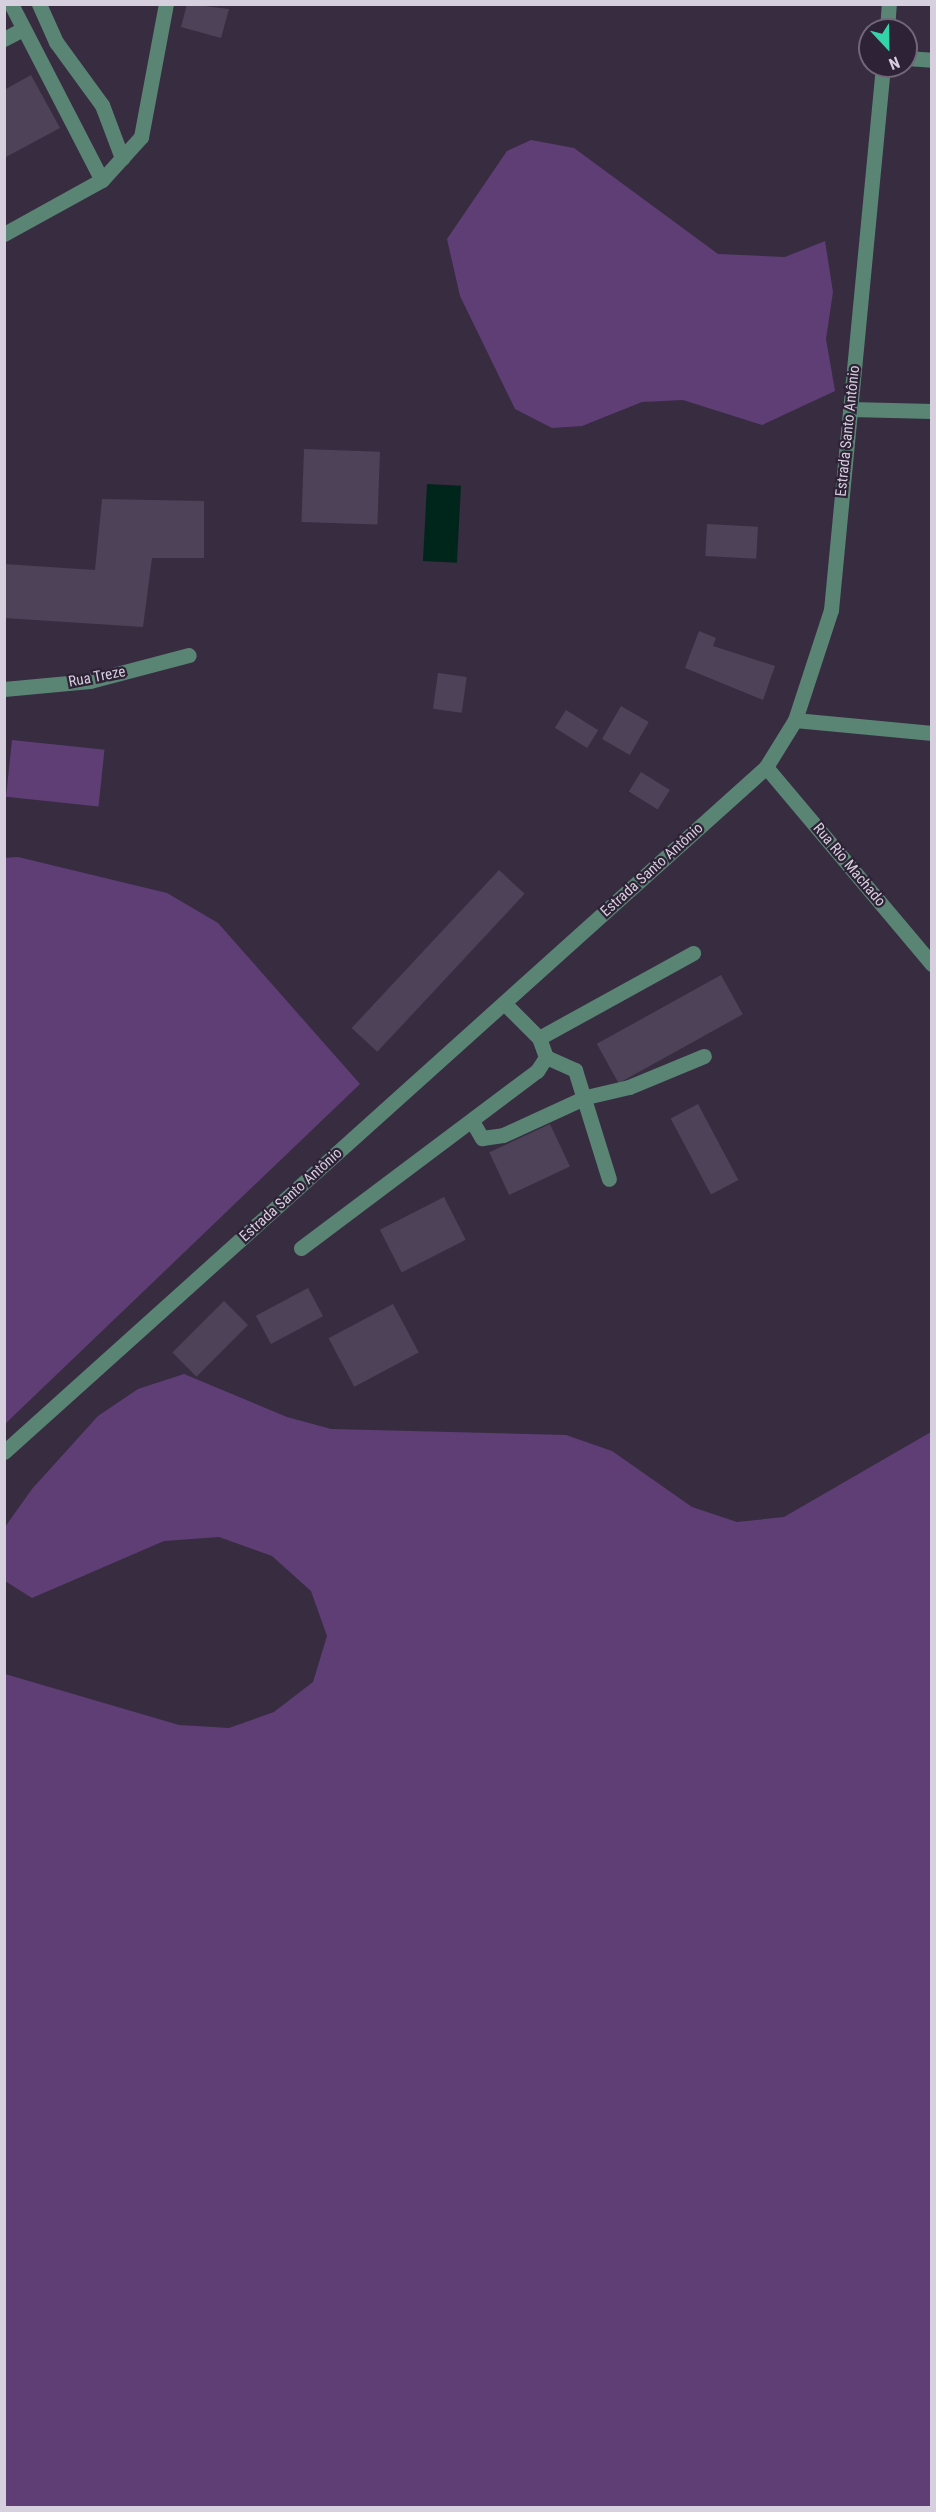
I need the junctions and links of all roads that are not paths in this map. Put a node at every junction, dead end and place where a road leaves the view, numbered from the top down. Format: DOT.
graph roads {
  1 [pos="11,4"];
  2 [pos="39,4"];
  3 [pos="166,4"];
  4 [pos="23,29"];
  5 [pos="4,39"];
  6 [pos="883,78"];
  7 [pos="122,158"];
  8 [pos="102,180"];
  9 [pos="4,234"];
  10 [pos="850,409"];
  11 [pos="932,411"];
  12 [pos="189,655"];
  13 [pos="4,689"];
  14 [pos="795,720"];
  15 [pos="932,732"];
  16 [pos="766,767"];
  17 [pos="693,953"];
  18 [pos="932,964"];
  19 [pos="505,1004"];
  20 [pos="539,1038"];
  21 [pos="704,1056"];
  22 [pos="546,1057"];
  23 [pos="586,1097"];
  24 [pos="472,1121"];
  25 [pos="609,1179"];
  26 [pos="301,1248"];
  27 [pos="4,1452"];
  1 -- 4 [label="street"];
  2 -- 7 [label="street"];
  3 -- 7 [label="street"];
  4 -- 5 [label="street"];
  4 -- 8 [label="street"];
  6 -- 10 [label="street, Estrada Santo Antônio"];
  7 -- 8 [label="street"];
  8 -- 9 [label="street"];
  10 -- 11 [label="street"];
  10 -- 14 [label="street, Estrada Santo Antônio"];
  12 -- 13 [label="street, Rua Treze"];
  14 -- 15 [label="street"];
  14 -- 16 [label="street, Estrada Santo Antônio"];
  16 -- 18 [label="street, Rua Rio Machado"];
  16 -- 19 [label="street, Estrada Santo Antônio"];
  17 -- 20 [label="street"];
  19 -- 20 [label="street"];
  19 -- 27 [label="street, Estrada Santo Antônio"];
  20 -- 22 [label="street"];
  21 -- 23 [label="street"];
  22 -- 23 [label="street"];
  22 -- 24 [label="street"];
  23 -- 24 [label="street"];
  23 -- 25 [label="street"];
  24 -- 26 [label="street"];
}
